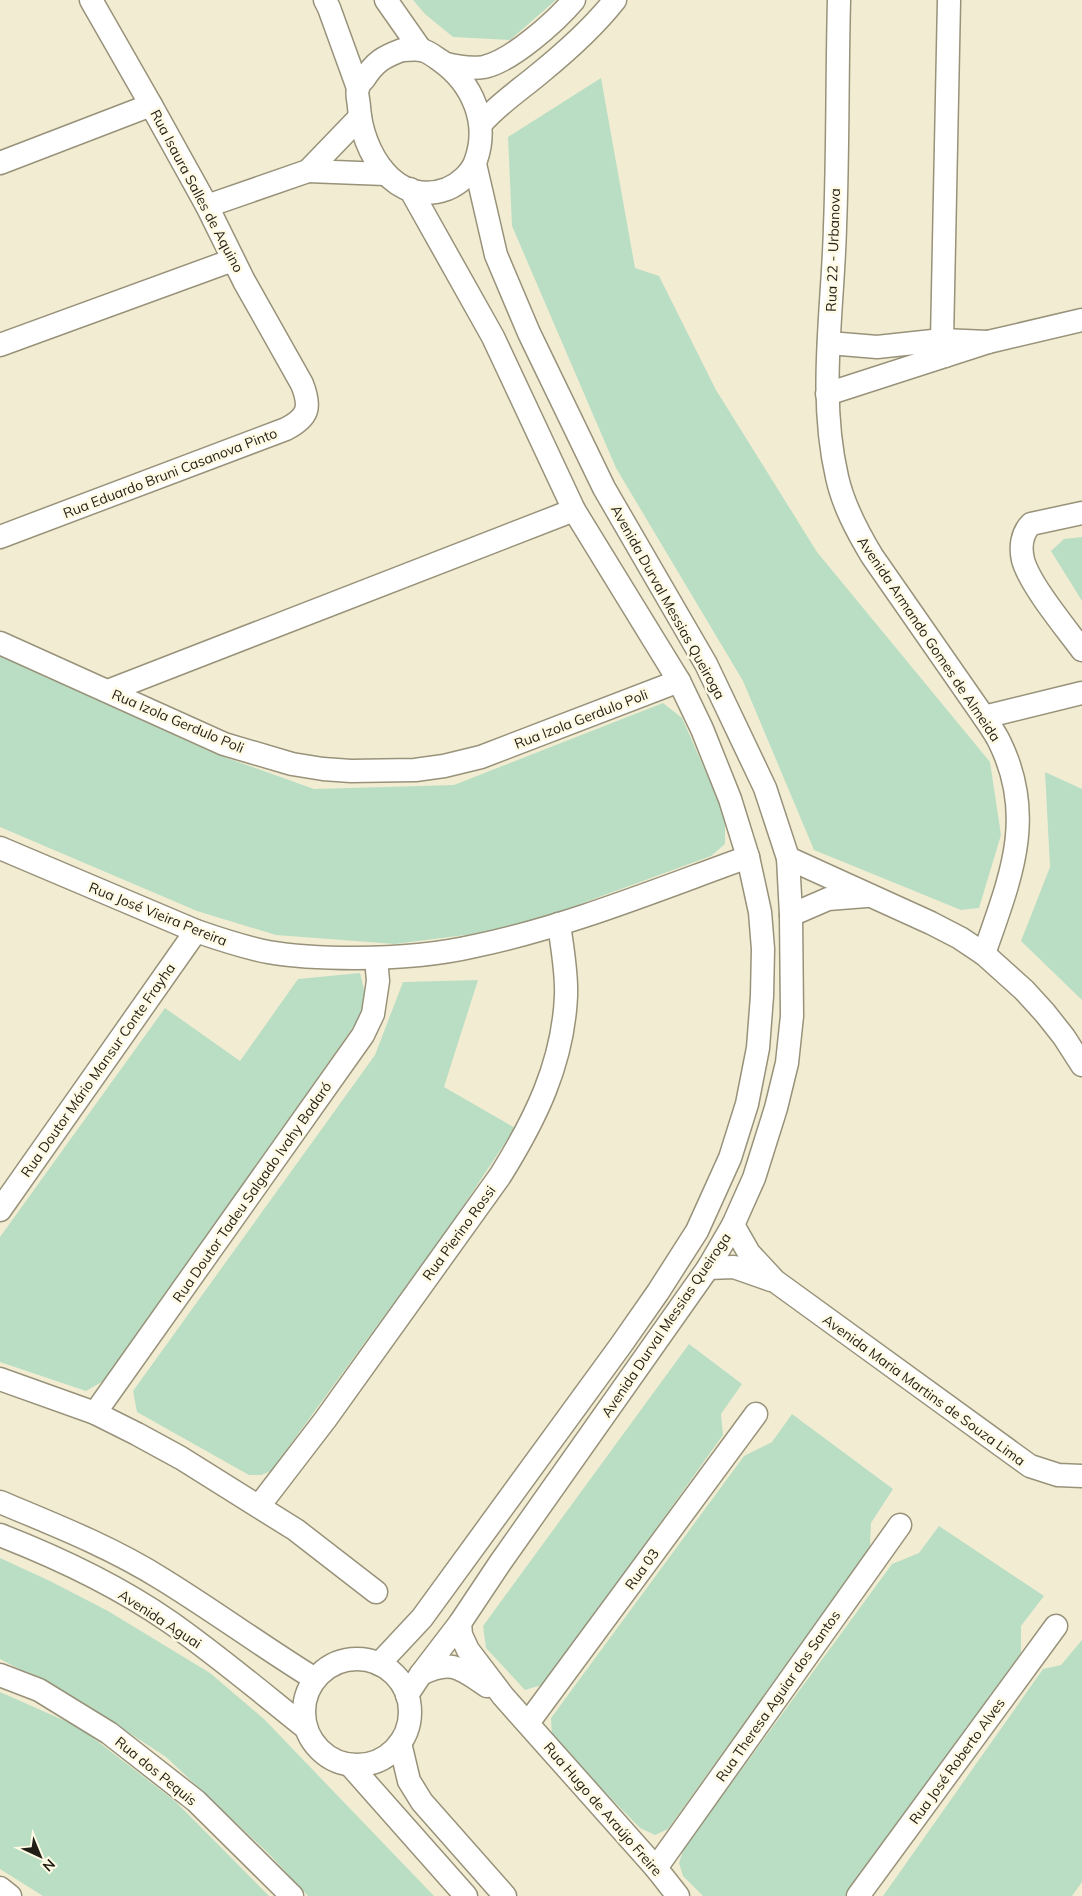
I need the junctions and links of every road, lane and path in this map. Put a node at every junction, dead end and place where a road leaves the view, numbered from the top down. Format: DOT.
graph roads {
  1 [pos="91,0"];
  2 [pos="325,0"];
  3 [pos="386,0"];
  4 [pos="574,0"];
  5 [pos="615,0"];
  6 [pos="838,0"];
  7 [pos="949,0"];
  8 [pos="421,50"];
  9 [pos="446,64"];
  10 [pos="358,88"];
  11 [pos="152,105"];
  12 [pos="360,117"];
  13 [pos="481,124"];
  14 [pos="0,163"];
  15 [pos="475,164"];
  16 [pos="308,171"];
  17 [pos="385,174"];
  18 [pos="410,189"];
  19 [pos="207,206"];
  20 [pos="233,260"];
  21 [pos="1082,320"];
  22 [pos="829,343"];
  23 [pos="0,345"];
  24 [pos="943,348"];
  25 [pos="302,384"];
  26 [pos="827,394"];
  27 [pos="843,499"];
  28 [pos="574,510"];
  29 [pos="1082,513"];
  30 [pos="0,538"];
  31 [pos="0,643"];
  32 [pos="1082,650"];
  33 [pos="678,681"];
  34 [pos="108,691"];
  35 [pos="1082,693"];
  36 [pos="984,717"];
  37 [pos="3,855"];
  38 [pos="748,858"];
  39 [pos="788,858"];
  40 [pos="870,896"];
  41 [pos="791,915"];
  42 [pos="559,924"];
  43 [pos="196,931"];
  44 [pos="984,954"];
  45 [pos="376,958"];
  46 [pos="1082,1065"];
  47 [pos="0,1210"];
  48 [pos="733,1226"];
  49 [pos="708,1268"];
  50 [pos="775,1281"];
  51 [pos="0,1379"];
  52 [pos="95,1413"];
  53 [pos="756,1414"];
  54 [pos="1082,1476"];
  55 [pos="0,1502"];
  56 [pos="259,1506"];
  57 [pos="900,1524"];
  58 [pos="0,1535"];
  59 [pos="376,1592"];
  60 [pos="460,1623"];
  61 [pos="1056,1626"];
  62 [pos="379,1664"];
  63 [pos="0,1674"];
  64 [pos="421,1674"];
  65 [pos="315,1679"];
  66 [pos="407,1694"];
  67 [pos="503,1696"];
  68 [pos="528,1723"];
  69 [pos="306,1728"];
  70 [pos="400,1743"];
  71 [pos="350,1765"];
  72 [pos="656,1868"];
  73 [pos="0,1888"];
  74 [pos="10,1896"];
  75 [pos="292,1896"];
  76 [pos="466,1896"];
  77 [pos="505,1896"];
  78 [pos="678,1896"];
  79 [pos="858,1896"];
  1 -- 11 [label="street, Rua Isaura Salles de Aquino"];
  2 -- 10 [label="street"];
  3 -- 8 [label="street"];
  4 -- 9 [label="street"];
  5 -- 13 [label="street"];
  6 -- 22 [label="street, Rua 22 - Urbanova"];
  7 -- 24 [label="street"];
  8 -- 9 [label="street"];
  8 -- 10 [label="street"];
  9 -- 13 [label="street"];
  10 -- 12 [label="street"];
  11 -- 14 [label="street"];
  11 -- 19 [label="street, Rua Isaura Salles de Aquino"];
  12 -- 16 [label="street"];
  12 -- 17 [label="street"];
  13 -- 15 [label="street"];
  15 -- 18 [label="street"];
  15 -- 39 [label="street, Avenida Durval Messias Queiroga"];
  16 -- 17 [label="street"];
  16 -- 19 [label="street"];
  17 -- 18 [label="street"];
  18 -- 28 [label="street, Avenida Durval Messias Queiroga"];
  19 -- 20 [label="street, Rua Isaura Salles de Aquino"];
  20 -- 23 [label="street"];
  20 -- 25 [label="street, Rua Isaura Salles de Aquino"];
  21 -- 24 [label="street"];
  22 -- 24 [label="street"];
  22 -- 26 [label="street, Rua 22 - Urbanova"];
  24 -- 26 [label="street"];
  25 -- 30 [label="street, Rua Eduardo Bruni Casanova Pinto"];
  26 -- 27 [label="street, Rua 22 - Urbanova"];
  27 -- 36 [label="street, Avenida Armando Gomes de Almeida"];
  28 -- 33 [label="street, Avenida Durval Messias Queiroga"];
  28 -- 34 [label="street"];
  29 -- 32 [label="street"];
  31 -- 34 [label="street, Rua Izola Gerdulo Poli"];
  33 -- 34 [label="street, Rua Izola Gerdulo Poli"];
  33 -- 38 [label="street, Avenida Durval Messias Queiroga"];
  35 -- 36 [label="street"];
  36 -- 44 [label="street, Avenida Armando Gomes de Almeida"];
  37 -- 43 [label="street, Rua José Vieira Pereira"];
  38 -- 42 [label="street, Rua José Vieira Pereira"];
  38 -- 62 [label="street, Avenida Durval Messias Queiroga"];
  39 -- 40 [label="street"];
  39 -- 41 [label="street, Avenida Durval Messias Queiroga"];
  40 -- 41 [label="street"];
  40 -- 44 [label="street"];
  41 -- 48 [label="street, Avenida Durval Messias Queiroga"];
  42 -- 45 [label="street, Rua José Vieira Pereira"];
  42 -- 56 [label="street, Rua Pierino Rossi"];
  43 -- 45 [label="street, Rua José Vieira Pereira"];
  43 -- 47 [label="street, Rua Doutor Mário Mansur Conte Frayha"];
  44 -- 46 [label="street"];
  45 -- 52 [label="street, Rua Doutor Tadeu Salgado Ivahy Badaró"];
  48 -- 49 [label="street, Avenida Durval Messias Queiroga"];
  48 -- 50 [label="street, Avenida Maria Martins de Souza Lima"];
  49 -- 50 [label="street, Avenida Maria Martins de Souza Lima"];
  49 -- 60 [label="street, Avenida Durval Messias Queiroga"];
  50 -- 54 [label="street, Avenida Maria Martins de Souza Lima"];
  51 -- 52 [label="street"];
  52 -- 56 [label="street"];
  53 -- 68 [label="street, Rua 03"];
  55 -- 65 [label="street"];
  56 -- 59 [label="street"];
  57 -- 72 [label="street, Rua Theresa Aguiar dos Santos"];
  58 -- 69 [label="street, Avenida Aguai"];
  60 -- 64 [label="street, Avenida Durval Messias Queiroga"];
  60 -- 67 [label="street"];
  61 -- 79 [label="street, Rua José Roberto Alves"];
  62 -- 65 [label="street"];
  62 -- 66 [label="street"];
  63 -- 75 [label="street, Rua dos Pequis"];
  64 -- 66 [label="street, Avenida Durval Messias Queiroga"];
  64 -- 67 [label="street"];
  65 -- 69 [label="street"];
  66 -- 70 [label="street"];
  67 -- 68 [label="street, Rua Hugo de Araújo Freire"];
  68 -- 72 [label="street, Rua Hugo de Araújo Freire"];
  69 -- 71 [label="street"];
  70 -- 71 [label="street"];
  70 -- 77 [label="street"];
  71 -- 76 [label="street"];
  72 -- 78 [label="street, Rua Hugo de Araújo Freire"];
  73 -- 74 [label="street"];
}
